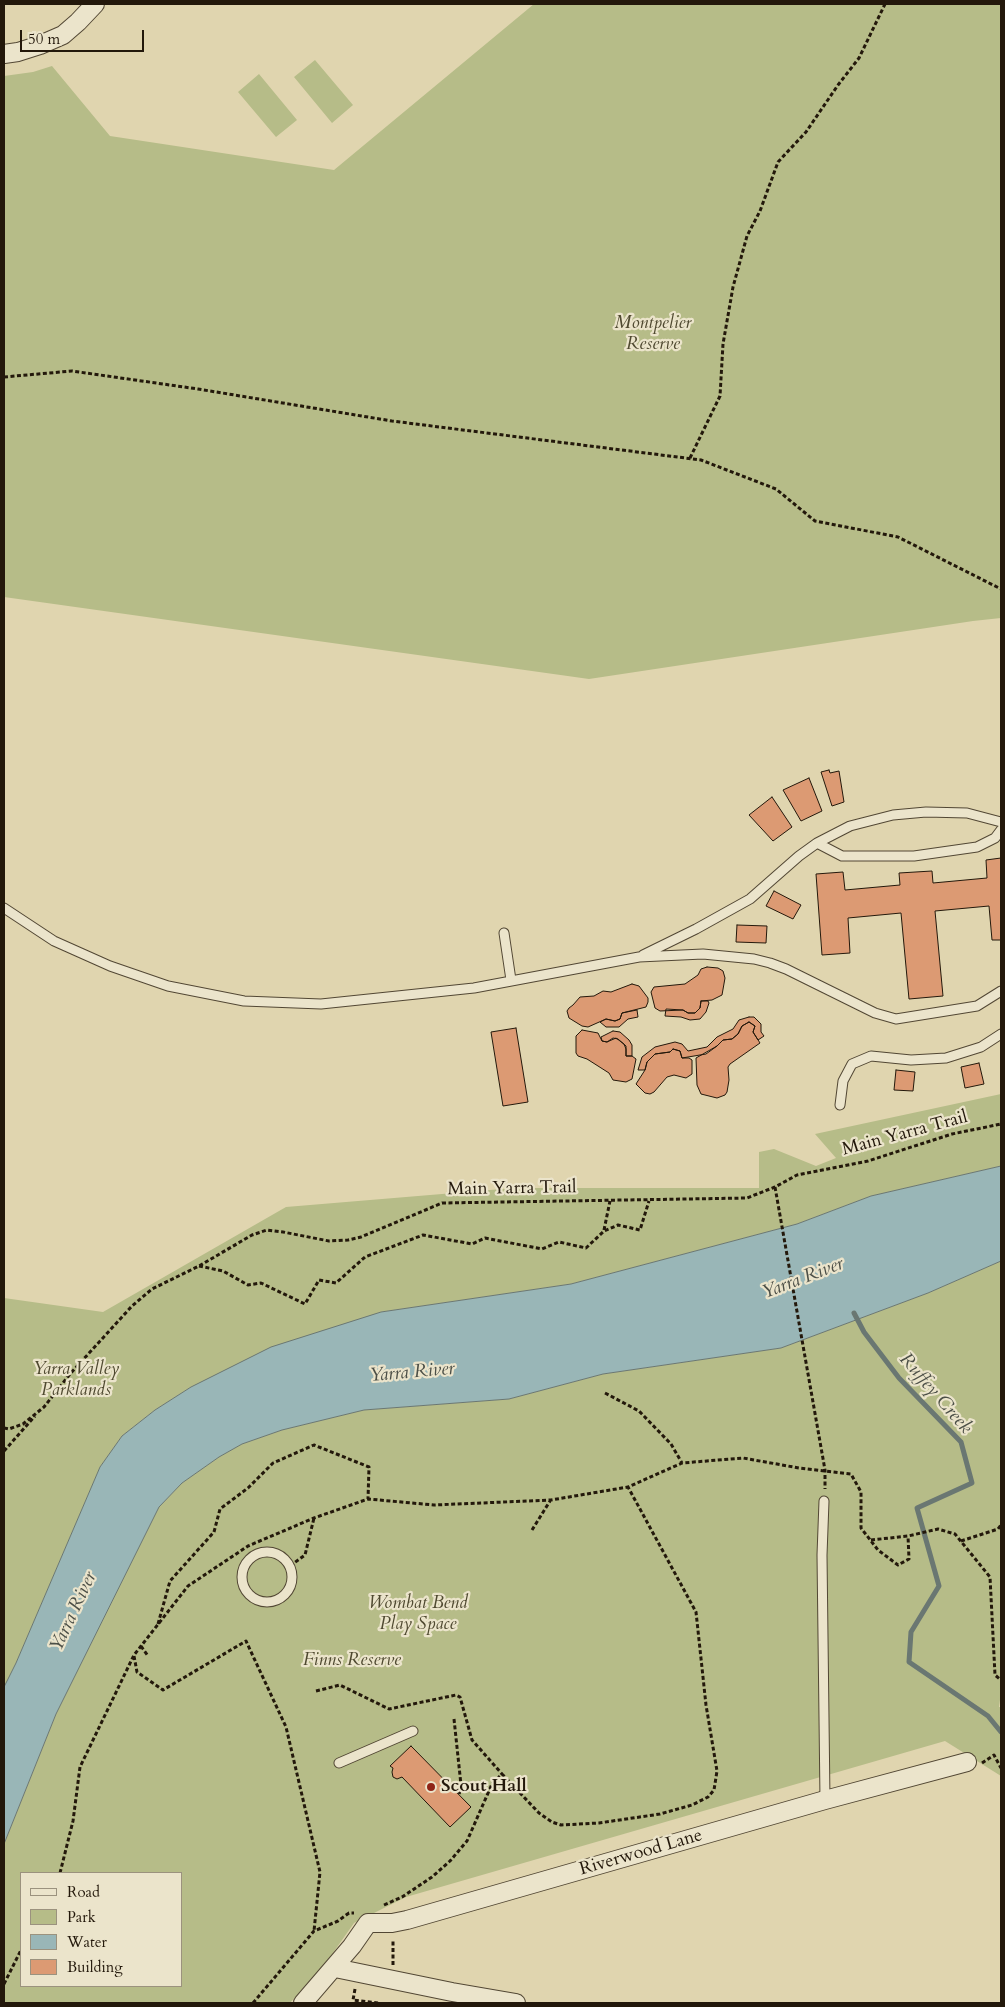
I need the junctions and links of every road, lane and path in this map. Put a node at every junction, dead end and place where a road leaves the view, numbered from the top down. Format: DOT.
graph roads {
  1 [pos="94,4"];
  2 [pos="885,4"];
  3 [pos="4,54"];
  4 [pos="4,377"];
  5 [pos="690,458"];
  6 [pos="1001,590"];
  7 [pos="1001,822"];
  8 [pos="1001,830"];
  9 [pos="817,843"];
  10 [pos="4,908"];
  11 [pos="504,933"];
  12 [pos="639,957"];
  13 [pos="511,980"];
  14 [pos="1001,991"];
  15 [pos="1001,1034"];
  16 [pos="840,1105"];
  17 [pos="1001,1124"];
  18 [pos="775,1187"];
  19 [pos="610,1201"];
  20 [pos="649,1201"];
  21 [pos="604,1231"];
  22 [pos="199,1266"];
  23 [pos="606,1393"];
  24 [pos="44,1407"];
  25 [pos="4,1428"];
  26 [pos="4,1451"];
  27 [pos="682,1463"];
  28 [pos="825,1470"];
  29 [pos="628,1487"];
  30 [pos="368,1499"];
  31 [pos="551,1500"];
  32 [pos="824,1501"];
  33 [pos="314,1518"];
  34 [pos="1001,1525"];
  35 [pos="532,1530"];
  36 [pos="908,1536"];
  37 [pos="870,1540"];
  38 [pos="961,1541"];
  39 [pos="290,1566"];
  40 [pos="157,1626"];
  41 [pos="142,1644"];
  42 [pos="134,1655"];
  43 [pos="148,1656"];
  44 [pos="1001,1680"];
  45 [pos="316,1691"];
  46 [pos="454,1719"];
  47 [pos="413,1731"];
  48 [pos="994,1755"];
  49 [pos="967,1762"];
  50 [pos="339,1763"];
  51 [pos="1001,1768"];
  52 [pos="502,1774"];
  53 [pos="459,1795"];
  54 [pos="825,1800"];
  55 [pos="60,1872"];
  56 [pos="402,1897"];
  57 [pos="20,1952"];
  58 [pos="335,1968"];
  59 [pos="358,1973"];
  60 [pos="4,1984"];
  61 [pos="253,2003"];
  62 [pos="303,2003"];
  63 [pos="378,2003"];
  64 [pos="516,2003"];
  1 -- 3 [label="street"];
  2 -- 5 [label="path"];
  4 -- 5 [label="path"];
  5 -- 6 [label="path"];
  7 -- 9 [label="lane"];
  8 -- 9 [label="lane"];
  9 -- 12 [label="lane"];
  10 -- 13 [label="lane"];
  11 -- 13 [label="lane"];
  12 -- 13 [label="lane"];
  12 -- 14 [label="lane"];
  15 -- 16 [label="lane"];
  17 -- 18 [label="path, Main Yarra Trail"];
  18 -- 20 [label="path, Main Yarra Trail"];
  18 -- 28 [label="path"];
  19 -- 20 [label="path, Main Yarra Trail"];
  19 -- 21 [label="path"];
  19 -- 22 [label="path, Main Yarra Trail"];
  20 -- 21 [label="path"];
  21 -- 22 [label="path"];
  22 -- 24 [label="path, Main Yarra Trail"];
  23 -- 27 [label="path"];
  24 -- 25 [label="path, Main Yarra Trail"];
  24 -- 26 [label="path"];
  27 -- 28 [label="path"];
  27 -- 29 [label="path"];
  28 -- 32 [label="path"];
  28 -- 37 [label="path"];
  29 -- 31 [label="path"];
  29 -- 52 [label="path"];
  30 -- 31 [label="path"];
  30 -- 33 [label="path"];
  30 -- 40 [label="path"];
  31 -- 35 [label="path"];
  32 -- 54 [label="lane"];
  33 -- 39 [label="path"];
  33 -- 40 [label="path"];
  34 -- 38 [label="path"];
  36 -- 37 [label="path"];
  36 -- 37 [label="path"];
  36 -- 38 [label="path"];
  38 -- 44 [label="path"];
  39 -- 39 [label="lane"];
  40 -- 41 [label="path"];
  41 -- 42 [label="path"];
  41 -- 43 [label="path"];
  42 -- 55 [label="path"];
  42 -- 61 [label="path"];
  45 -- 52 [label="path"];
  46 -- 53 [label="path"];
  47 -- 50 [label="lane"];
  48 -- 51 [label="path"];
  49 -- 54 [label="street, Riverwood Lane"];
  52 -- 56 [label="path"];
  54 -- 58 [label="street, Riverwood Lane"];
  57 -- 60 [label="path"];
  58 -- 59 [label="street"];
  58 -- 62 [label="street, Riverwood Lane"];
  59 -- 63 [label="path"];
  59 -- 64 [label="street"];
}
